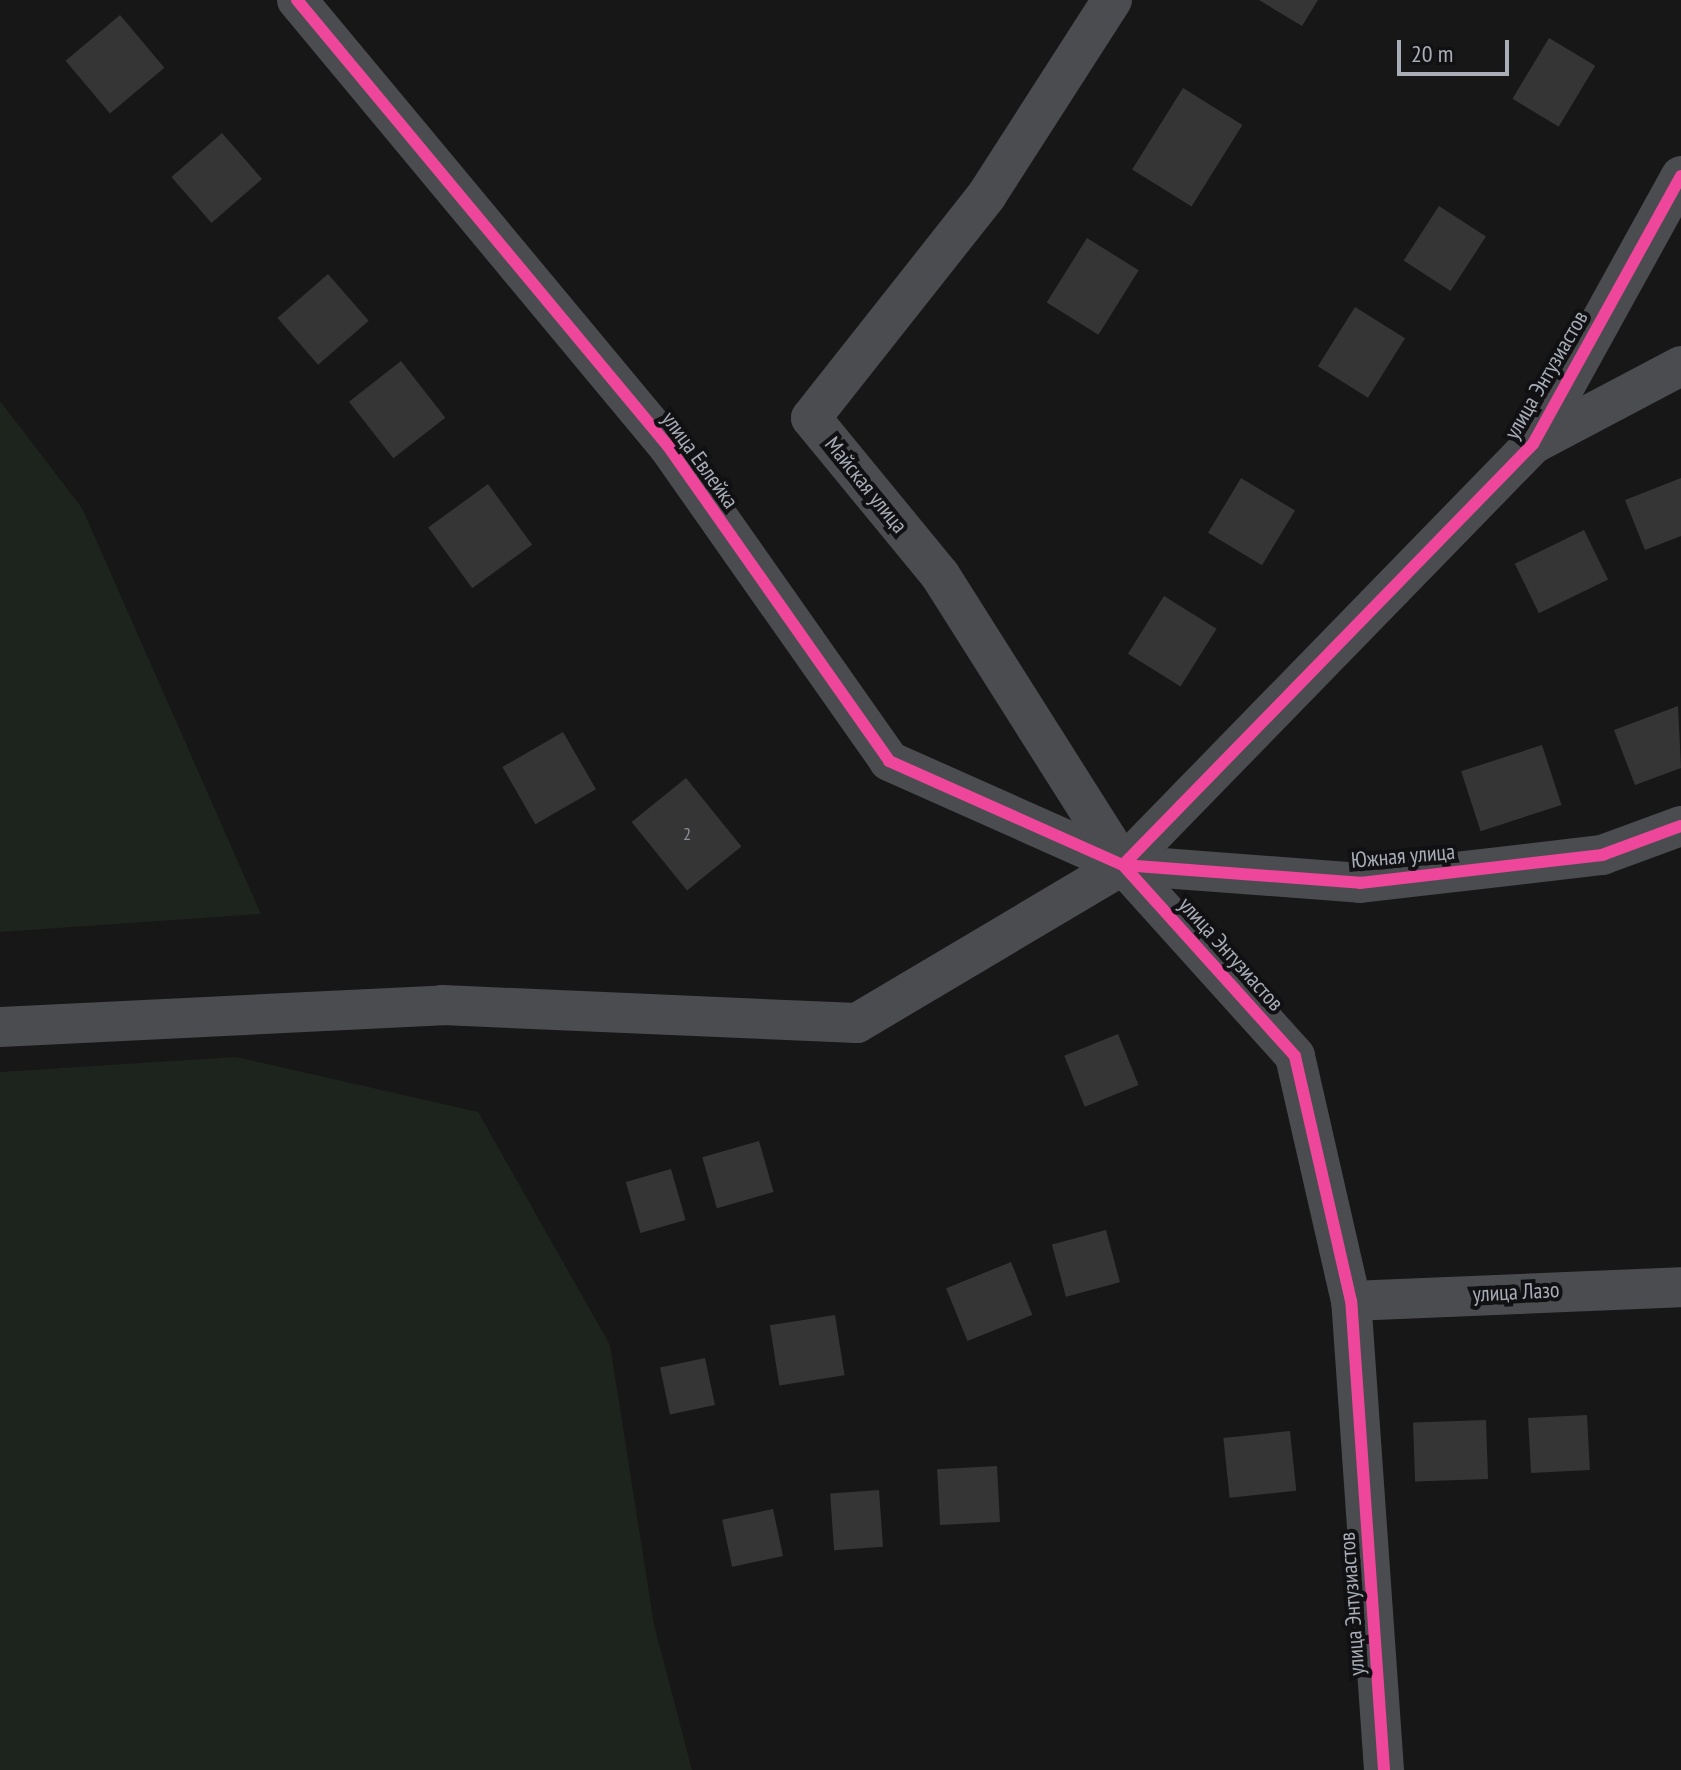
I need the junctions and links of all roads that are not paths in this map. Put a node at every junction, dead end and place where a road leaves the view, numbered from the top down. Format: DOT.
graph roads {
  1 [pos="297,0"];
  2 [pos="1112,0"];
  3 [pos="1681,176"];
  4 [pos="1681,366"];
  5 [pos="1533,444"];
  6 [pos="1681,826"];
  7 [pos="1123,865"];
  8 [pos="0,1027"];
  9 [pos="1681,1287"];
  10 [pos="1351,1301"];
  11 [pos="1384,1770"];
  1 -- 7 [label="street, улица Евлейка"];
  2 -- 7 [label="street, Майская улица"];
  3 -- 5 [label="street, улица Энтузиастов"];
  4 -- 5 [label="street"];
  5 -- 7 [label="street, улица Энтузиастов"];
  6 -- 7 [label="street, Южная улица"];
  7 -- 8 [label="street"];
  7 -- 10 [label="street, улица Энтузиастов"];
  9 -- 10 [label="street, улица Лазо"];
  10 -- 11 [label="street, улица Энтузиастов"];
}
